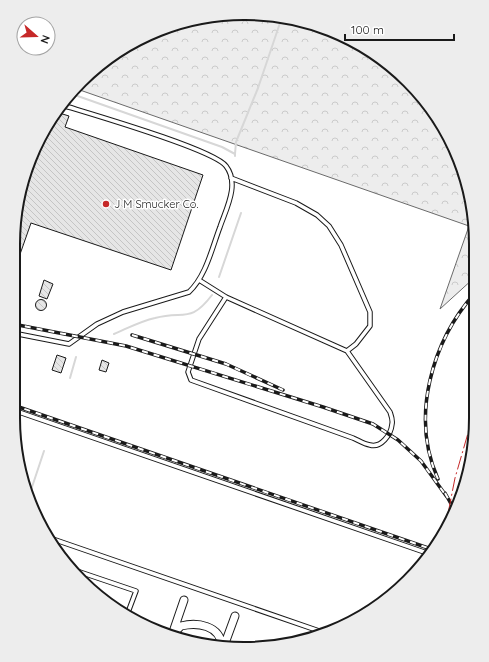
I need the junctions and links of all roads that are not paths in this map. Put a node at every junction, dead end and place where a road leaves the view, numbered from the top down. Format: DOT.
graph roads {
  1 [pos="67,107"];
  2 [pos="231,178"];
  3 [pos="199,280"];
  4 [pos="226,297"];
  5 [pos="20,334"];
  6 [pos="347,351"];
  7 [pos="20,412"];
  8 [pos="58,542"];
  9 [pos="424,552"];
  10 [pos="83,573"];
  11 [pos="184,600"];
  12 [pos="129,610"];
  13 [pos="235,616"];
  14 [pos="174,630"];
  15 [pos="317,630"];
  16 [pos="176,631"];
  17 [pos="220,641"];
  18 [pos="225,641"];
  1 -- 2 [label="lane"];
  2 -- 3 [label="lane"];
  2 -- 6 [label="lane"];
  3 -- 4 [label="lane"];
  3 -- 5 [label="lane"];
  4 -- 6 [label="lane"];
  4 -- 6 [label="lane"];
  7 -- 9 [label="lane"];
  8 -- 15 [label="lane"];
  10 -- 12 [label="lane"];
  11 -- 14 [label="street"];
  13 -- 18 [label="street"];
  16 -- 17 [label="street"];
}
